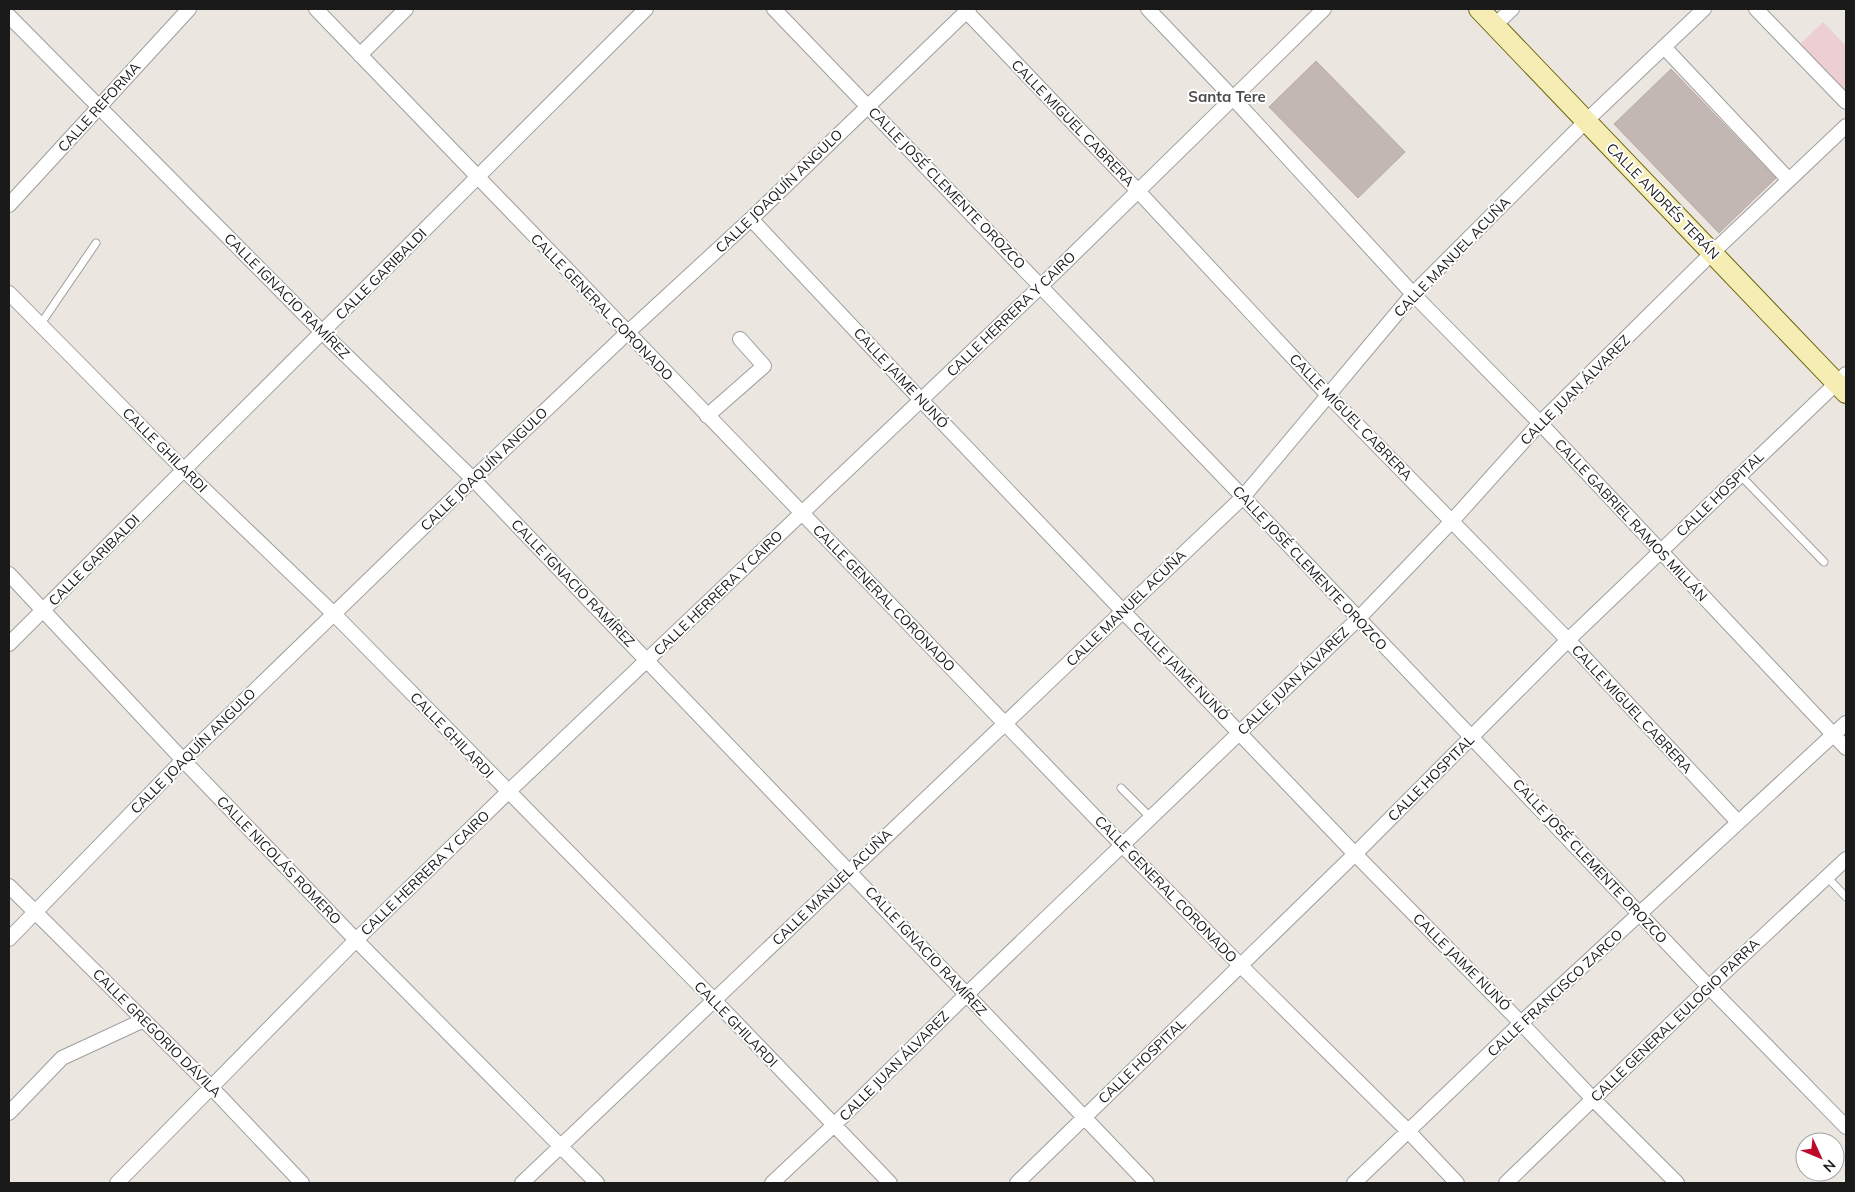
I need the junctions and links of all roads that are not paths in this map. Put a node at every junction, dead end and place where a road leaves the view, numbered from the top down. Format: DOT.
graph roads {
  1 [pos="189,9"];
  2 [pos="316,9"];
  3 [pos="406,9"];
  4 [pos="646,9"];
  5 [pos="774,9"];
  6 [pos="1148,9"];
  7 [pos="1324,9"];
  8 [pos="1479,9"];
  9 [pos="1512,9"];
  10 [pos="1704,9"];
  11 [pos="1756,9"];
  12 [pos="968,10"];
  13 [pos="9,16"];
  14 [pos="1495,25"];
  15 [pos="1664,47"];
  16 [pos="360,55"];
  17 [pos="1233,98"];
  18 [pos="1846,102"];
  19 [pos="868,106"];
  20 [pos="98,108"];
  21 [pos="1586,121"];
  22 [pos="1846,126"];
  23 [pos="477,177"];
  24 [pos="1789,180"];
  25 [pos="1138,191"];
  26 [pos="9,205"];
  27 [pos="751,218"];
  28 [pos="96,243"];
  29 [pos="1712,253"];
  30 [pos="1042,286"];
  31 [pos="9,293"];
  32 [pos="1413,294"];
  33 [pos="40,325"];
  34 [pos="322,332"];
  35 [pos="627,333"];
  36 [pos="740,339"];
  37 [pos="1843,383"];
  38 [pos="1328,395"];
  39 [pos="921,400"];
  40 [pos="707,416"];
  41 [pos="1540,423"];
  42 [pos="184,470"];
  43 [pos="1740,475"];
  44 [pos="473,479"];
  45 [pos="1243,496"];
  46 [pos="802,513"];
  47 [pos="1452,521"];
  48 [pos="1661,551"];
  49 [pos="1824,562"];
  50 [pos="9,574"];
  51 [pos="44,610"];
  52 [pos="1123,610"];
  53 [pos="334,614"];
  54 [pos="1358,619"];
  55 [pos="1568,640"];
  56 [pos="9,644"];
  57 [pos="648,661"];
  58 [pos="1006,723"];
  59 [pos="1846,723"];
  60 [pos="1240,733"];
  61 [pos="1834,735"];
  62 [pos="1472,737"];
  63 [pos="1846,748"];
  64 [pos="183,760"];
  65 [pos="1121,788"];
  66 [pos="508,792"];
  67 [pos="1152,818"];
  68 [pos="1738,822"];
  69 [pos="1123,846"];
  70 [pos="1355,854"];
  71 [pos="1846,859"];
  72 [pos="850,871"];
  73 [pos="1827,877"];
  74 [pos="9,886"];
  75 [pos="1846,897"];
  76 [pos="35,912"];
  77 [pos="1640,914"];
  78 [pos="9,939"];
  79 [pos="356,940"];
  80 [pos="1240,965"];
  81 [pos="1709,987"];
  82 [pos="967,994"];
  83 [pos="714,1000"];
  84 [pos="144,1020"];
  85 [pos="1521,1023"];
  86 [pos="212,1087"];
  87 [pos="1592,1098"];
  88 [pos="9,1113"];
  89 [pos="1084,1117"];
  90 [pos="834,1125"];
  91 [pos="1846,1127"];
  92 [pos="1409,1132"];
  93 [pos="561,1146"];
  94 [pos="117,1183"];
  95 [pos="302,1183"];
  96 [pos="522,1183"];
  97 [pos="597,1183"];
  98 [pos="772,1183"];
  99 [pos="890,1183"];
  100 [pos="1017,1183"];
  101 [pos="1147,1183"];
  102 [pos="1354,1183"];
  103 [pos="1456,1183"];
  104 [pos="1506,1183"];
  105 [pos="1677,1183"];
  1 -- 20 [label="street, CALLE REFORMA"];
  2 -- 16 [label="street, CALLE GENERAL CORONADO"];
  3 -- 16 [label="street"];
  4 -- 23 [label="street, CALLE GARIBALDI"];
  5 -- 19 [label="street, CALLE JOSÉ CLEMENTE OROZCO"];
  6 -- 17 [label="street, CALLE GABRIEL RAMOS MILLÁN"];
  7 -- 17 [label="street, CALLE HERRERA Y CAIRO"];
  8 -- 14 [label="street, CALLE ANDRÉS TERÁN"];
  9 -- 14 [label="street"];
  10 -- 15 [label="street, CALLE MANUEL ACUÑA"];
  11 -- 18 [label="street"];
  12 -- 19 [label="street, CALLE JOAQUÍN ANGULO"];
  12 -- 25 [label="street, CALLE MIGUEL CABRERA"];
  13 -- 20 [label="street, CALLE IGNACIO RAMÍREZ"];
  14 -- 21 [label="street, CALLE ANDRÉS TERÁN"];
  15 -- 21 [label="street, CALLE MANUEL ACUÑA"];
  15 -- 24 [label="street"];
  16 -- 23 [label="street, CALLE GENERAL CORONADO"];
  17 -- 25 [label="street, CALLE HERRERA Y CAIRO"];
  17 -- 32 [label="street, CALLE GABRIEL RAMOS MILLÁN"];
  19 -- 27 [label="street, CALLE JOAQUÍN ANGULO"];
  19 -- 30 [label="street, CALLE JOSÉ CLEMENTE OROZCO"];
  20 -- 26 [label="street, CALLE REFORMA"];
  20 -- 34 [label="street, CALLE IGNACIO RAMÍREZ"];
  21 -- 29 [label="street, CALLE ANDRÉS TERÁN"];
  21 -- 32 [label="street, CALLE MANUEL ACUÑA"];
  22 -- 24 [label="street, CALLE JUAN ÁLVAREZ"];
  23 -- 34 [label="street, CALLE GARIBALDI"];
  23 -- 35 [label="street, CALLE GENERAL CORONADO"];
  24 -- 29 [label="street, CALLE JUAN ÁLVAREZ"];
  25 -- 30 [label="street, CALLE HERRERA Y CAIRO"];
  25 -- 38 [label="street, CALLE MIGUEL CABRERA"];
  27 -- 35 [label="street, CALLE JOAQUÍN ANGULO"];
  27 -- 39 [label="street, CALLE JAIME NUNÓ"];
  28 -- 33 [label="lane"];
  29 -- 37 [label="street, CALLE ANDRÉS TERÁN"];
  29 -- 41 [label="street, CALLE JUAN ÁLVAREZ"];
  30 -- 39 [label="street, CALLE HERRERA Y CAIRO"];
  30 -- 45 [label="street, CALLE JOSÉ CLEMENTE OROZCO"];
  31 -- 33 [label="street, CALLE GHILARDI"];
  32 -- 38 [label="street, CALLE MANUEL ACUÑA"];
  32 -- 41 [label="street, CALLE GABRIEL RAMOS MILLÁN"];
  33 -- 42 [label="street, CALLE GHILARDI"];
  34 -- 42 [label="street, CALLE GARIBALDI"];
  34 -- 44 [label="street, CALLE IGNACIO RAMÍREZ"];
  35 -- 40 [label="street, CALLE GENERAL CORONADO"];
  35 -- 44 [label="street, CALLE JOAQUÍN ANGULO"];
  36 -- 40 [label="street"];
  37 -- 43 [label="street, CALLE HOSPITAL"];
  38 -- 45 [label="street, CALLE MANUEL ACUÑA"];
  38 -- 47 [label="street, CALLE MIGUEL CABRERA"];
  39 -- 46 [label="street, CALLE HERRERA Y CAIRO"];
  39 -- 52 [label="street, CALLE JAIME NUNÓ"];
  40 -- 46 [label="street, CALLE GENERAL CORONADO"];
  41 -- 47 [label="street, CALLE JUAN ÁLVAREZ"];
  41 -- 48 [label="street, CALLE GABRIEL RAMOS MILLÁN"];
  42 -- 51 [label="street, CALLE GARIBALDI"];
  42 -- 53 [label="street, CALLE GHILARDI"];
  43 -- 48 [label="street, CALLE HOSPITAL"];
  43 -- 49 [label="lane"];
  44 -- 53 [label="street, CALLE JOAQUÍN ANGULO"];
  44 -- 57 [label="street, CALLE IGNACIO RAMÍREZ"];
  45 -- 52 [label="street, CALLE MANUEL ACUÑA"];
  45 -- 54 [label="street, CALLE JOSÉ CLEMENTE OROZCO"];
  46 -- 57 [label="street, CALLE HERRERA Y CAIRO"];
  46 -- 58 [label="street, CALLE GENERAL CORONADO"];
  47 -- 54 [label="street, CALLE JUAN ÁLVAREZ"];
  47 -- 55 [label="street, CALLE MIGUEL CABRERA"];
  48 -- 55 [label="street, CALLE HOSPITAL"];
  48 -- 61 [label="street, CALLE GABRIEL RAMOS MILLÁN"];
  50 -- 51 [label="street, CALLE NICOLÁS ROMERO"];
  51 -- 56 [label="street, CALLE GARIBALDI"];
  51 -- 64 [label="street, CALLE NICOLÁS ROMERO"];
  52 -- 58 [label="street, CALLE MANUEL ACUÑA"];
  52 -- 60 [label="street, CALLE JAIME NUNÓ"];
  53 -- 64 [label="street, CALLE JOAQUÍN ANGULO"];
  53 -- 66 [label="street, CALLE GHILARDI"];
  54 -- 60 [label="street, CALLE JUAN ÁLVAREZ"];
  54 -- 62 [label="street, CALLE JOSÉ CLEMENTE OROZCO"];
  55 -- 62 [label="street, CALLE HOSPITAL"];
  55 -- 68 [label="street, CALLE MIGUEL CABRERA"];
  57 -- 66 [label="street, CALLE HERRERA Y CAIRO"];
  57 -- 72 [label="street, CALLE IGNACIO RAMÍREZ"];
  58 -- 69 [label="street, CALLE GENERAL CORONADO"];
  58 -- 72 [label="street, CALLE MANUEL ACUÑA"];
  59 -- 61 [label="street, CALLE FRANCISCO ZARCO"];
  60 -- 67 [label="street, CALLE JUAN ÁLVAREZ"];
  60 -- 70 [label="street, CALLE JAIME NUNÓ"];
  61 -- 63 [label="street, CALLE GABRIEL RAMOS MILLÁN"];
  61 -- 68 [label="street, CALLE FRANCISCO ZARCO"];
  62 -- 70 [label="street, CALLE HOSPITAL"];
  62 -- 77 [label="street, CALLE JOSÉ CLEMENTE OROZCO"];
  64 -- 76 [label="street, CALLE JOAQUÍN ANGULO"];
  64 -- 79 [label="street, CALLE NICOLÁS ROMERO"];
  65 -- 67 [label="lane"];
  66 -- 79 [label="street, CALLE HERRERA Y CAIRO"];
  66 -- 83 [label="street, CALLE GHILARDI"];
  67 -- 69 [label="street, CALLE JUAN ÁLVAREZ"];
  68 -- 77 [label="street, CALLE FRANCISCO ZARCO"];
  69 -- 80 [label="street, CALLE GENERAL CORONADO"];
  69 -- 82 [label="street, CALLE JUAN ÁLVAREZ"];
  70 -- 80 [label="street, CALLE HOSPITAL"];
  70 -- 85 [label="street, CALLE JAIME NUNÓ"];
  71 -- 73 [label="street, CALLE GENERAL EULOGIO PARRA"];
  72 -- 82 [label="street, CALLE IGNACIO RAMÍREZ"];
  72 -- 83 [label="street, CALLE MANUEL ACUÑA"];
  73 -- 75 [label="lane"];
  73 -- 81 [label="street, CALLE GENERAL EULOGIO PARRA"];
  74 -- 76 [label="street, CALLE GREGORIO DÁVILA"];
  76 -- 78 [label="street, CALLE JOAQUÍN ANGULO"];
  76 -- 84 [label="street, CALLE GREGORIO DÁVILA"];
  77 -- 81 [label="street, CALLE JOSÉ CLEMENTE OROZCO"];
  77 -- 85 [label="street, CALLE FRANCISCO ZARCO"];
  79 -- 86 [label="street, CALLE HERRERA Y CAIRO"];
  79 -- 93 [label="street, CALLE NICOLÁS ROMERO"];
  80 -- 89 [label="street, CALLE HOSPITAL"];
  80 -- 92 [label="street, CALLE GENERAL CORONADO"];
  81 -- 87 [label="street, CALLE GENERAL EULOGIO PARRA"];
  81 -- 91 [label="street, CALLE JOSÉ CLEMENTE OROZCO"];
  82 -- 89 [label="street, CALLE IGNACIO RAMÍREZ"];
  82 -- 90 [label="street, CALLE JUAN ÁLVAREZ"];
  83 -- 90 [label="street, CALLE GHILARDI"];
  83 -- 93 [label="street, CALLE MANUEL ACUÑA"];
  84 -- 86 [label="street, CALLE GREGORIO DÁVILA"];
  84 -- 88 [label="street"];
  85 -- 87 [label="street, CALLE JAIME NUNÓ"];
  85 -- 92 [label="street, CALLE FRANCISCO ZARCO"];
  86 -- 94 [label="street, CALLE HERRERA Y CAIRO"];
  86 -- 95 [label="street, CALLE GREGORIO DÁVILA"];
  87 -- 104 [label="street, CALLE GENERAL EULOGIO PARRA"];
  87 -- 105 [label="street, CALLE JAIME NUNÓ"];
  89 -- 100 [label="street, CALLE HOSPITAL"];
  89 -- 101 [label="street, CALLE IGNACIO RAMÍREZ"];
  90 -- 98 [label="street, CALLE JUAN ÁLVAREZ"];
  90 -- 99 [label="street, CALLE GHILARDI"];
  92 -- 102 [label="street, CALLE FRANCISCO ZARCO"];
  92 -- 103 [label="street, CALLE GENERAL CORONADO"];
  93 -- 96 [label="street, CALLE MANUEL ACUÑA"];
  93 -- 97 [label="street, CALLE NICOLÁS ROMERO"];
}
